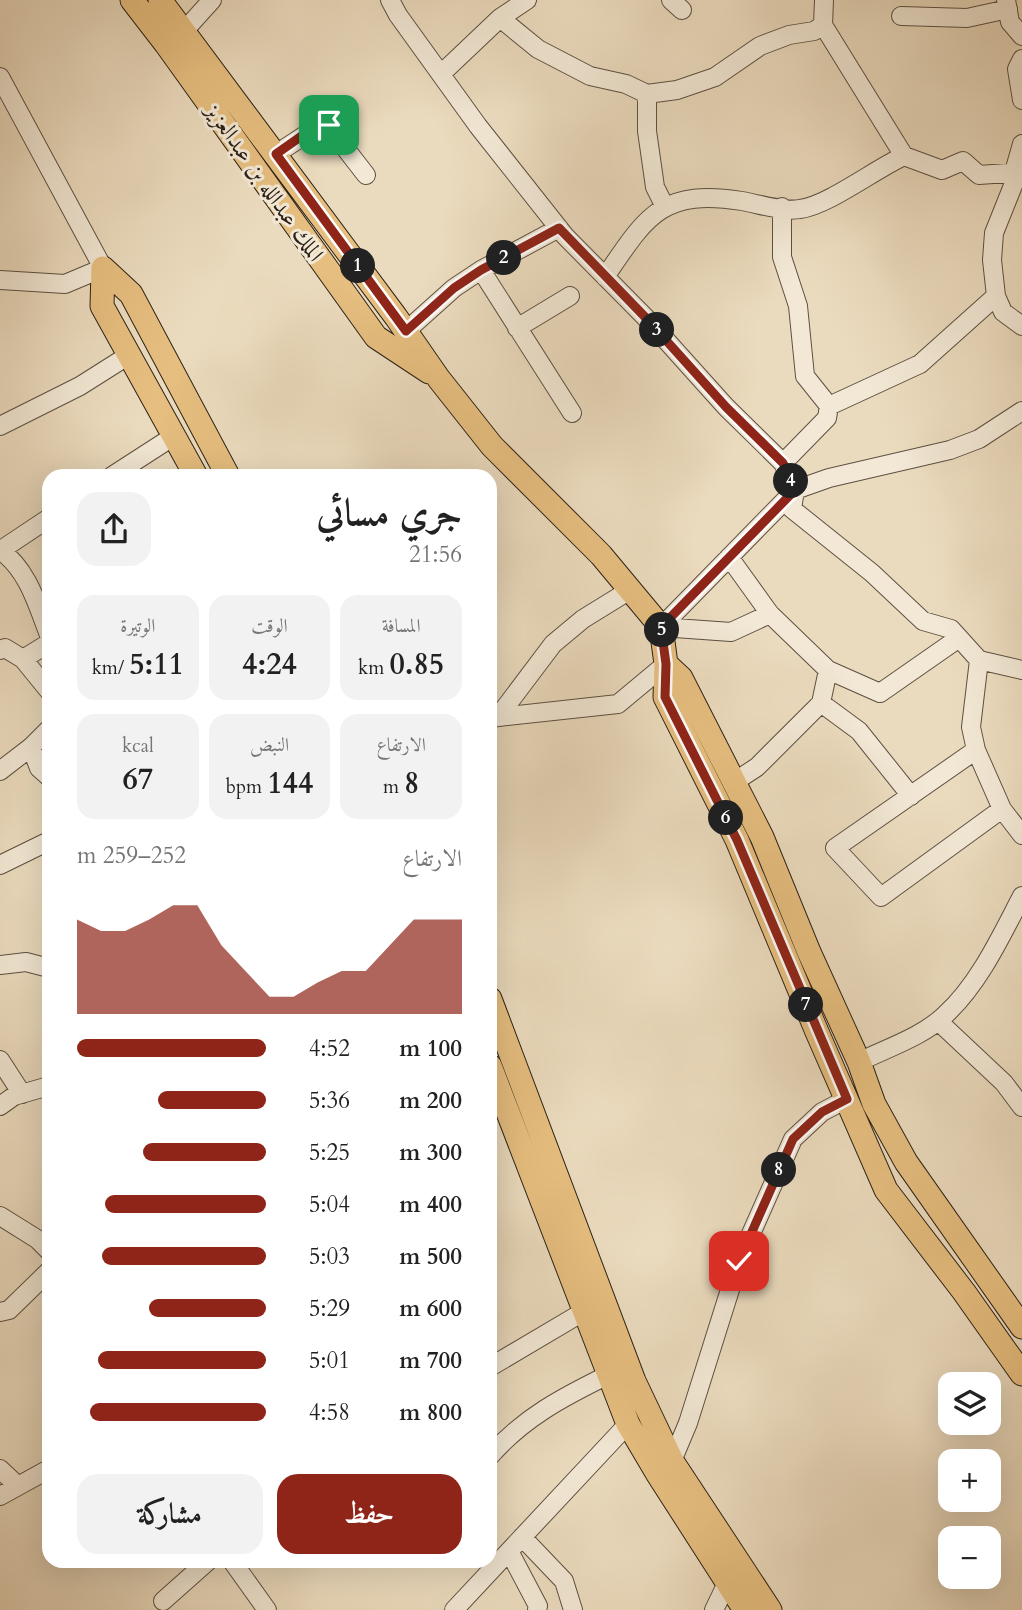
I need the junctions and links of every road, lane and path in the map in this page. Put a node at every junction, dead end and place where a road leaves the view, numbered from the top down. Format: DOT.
graph roads {
  1 [pos="132,0"];
  2 [pos="160,0"];
  3 [pos="212,0"];
  4 [pos="390,0"];
  5 [pos="527,0"];
  6 [pos="824,0"];
  7 [pos="1007,4"];
  8 [pos="901,16"];
  9 [pos="500,18"];
  10 [pos="823,25"];
  11 [pos="184,31"];
  12 [pos="1022,36"];
  13 [pos="1022,59"];
  14 [pos="441,74"];
  15 [pos="0,77"];
  16 [pos="648,94"];
  17 [pos="1022,100"];
  18 [pos="1022,144"];
  19 [pos="276,154"];
  20 [pos="904,156"];
  21 [pos="1018,172"];
  22 [pos="366,174"];
  23 [pos="665,207"];
  24 [pos="782,207"];
  25 [pos="559,228"];
  26 [pos="103,268"];
  27 [pos="481,270"];
  28 [pos="605,276"];
  29 [pos="0,280"];
  30 [pos="570,296"];
  31 [pos="996,296"];
  32 [pos="1022,326"];
  33 [pos="517,328"];
  34 [pos="406,331"];
  35 [pos="129,355"];
  36 [pos="439,379"];
  37 [pos="829,406"];
  38 [pos="1022,411"];
  39 [pos="572,413"];
  40 [pos="0,426"];
  41 [pos="174,436"];
  42 [pos="783,463"];
  43 [pos="122,469"];
  44 [pos="192,469"];
  45 [pos="225,469"];
  46 [pos="795,490"];
  47 [pos="42,522"];
  48 [pos="1,550"];
  49 [pos="729,557"];
  50 [pos="630,590"];
  51 [pos="770,614"];
  52 [pos="42,617"];
  53 [pos="661,627"];
  54 [pos="959,638"];
  55 [pos="42,647"];
  56 [pos="0,650"];
  57 [pos="23,659"];
  58 [pos="979,660"];
  59 [pos="666,664"];
  60 [pos="828,670"];
  61 [pos="1022,670"];
  62 [pos="42,682"];
  63 [pos="821,703"];
  64 [pos="497,714"];
  65 [pos="497,718"];
  66 [pos="42,736"];
  67 [pos="31,747"];
  68 [pos="976,750"];
  69 [pos="0,771"];
  70 [pos="42,771"];
  71 [pos="734,782"];
  72 [pos="911,796"];
  73 [pos="1002,809"];
  74 [pos="1022,835"];
  75 [pos="42,844"];
  76 [pos="0,865"];
  77 [pos="1022,896"];
  78 [pos="0,965"];
  79 [pos="42,966"];
  80 [pos="497,1018"];
  81 [pos="937,1021"];
  82 [pos="0,1059"];
  83 [pos="859,1062"];
  84 [pos="497,1085"];
  85 [pos="42,1088"];
  86 [pos="22,1094"];
  87 [pos="847,1099"];
  88 [pos="0,1106"];
  89 [pos="1022,1107"];
  90 [pos="0,1216"];
  91 [pos="42,1244"];
  92 [pos="42,1278"];
  93 [pos="0,1312"];
  94 [pos="583,1312"];
  95 [pos="1022,1327"];
  96 [pos="497,1363"];
  97 [pos="1022,1374"];
  98 [pos="608,1375"];
  99 [pos="628,1424"];
  100 [pos="497,1449"];
  101 [pos="664,1467"];
  102 [pos="0,1469"];
  103 [pos="42,1473"];
  104 [pos="18,1486"];
  105 [pos="0,1496"];
  106 [pos="522,1536"];
  107 [pos="509,1551"];
  108 [pos="497,1564"];
  109 [pos="200,1568"];
  110 [pos="237,1568"];
  111 [pos="493,1568"];
  112 [pos="727,1583"];
  113 [pos="163,1601"];
  114 [pos="267,1610"];
  115 [pos="454,1610"];
  116 [pos="537,1610"];
  117 [pos="573,1610"];
  118 [pos="714,1610"];
  119 [pos="745,1610"];
  120 [pos="770,1610"];
  1 -- 36 [label="main road, الملك عبدالله بن عبدالعزيز"];
  2 -- 11 [label="main road, الملك عبدالله بن عبدالعزيز"];
  3 -- 11 [label="street"];
  4 -- 14 [label="street"];
  5 -- 9 [label="street"];
  6 -- 10 [label="street"];
  7 -- 8 [label="street"];
  7 -- 12 [label="street"];
  9 -- 14 [label="street"];
  9 -- 16 [label="street"];
  10 -- 16 [label="street"];
  10 -- 20 [label="street"];
  11 -- 19 [label="main road, الملك عبدالله بن عبدالعزيز"];
  13 -- 17 [label="street"];
  14 -- 25 [label="street"];
  15 -- 26 [label="street"];
  16 -- 23 [label="street"];
  18 -- 21 [label="street"];
  19 -- 22 [label="street"];
  19 -- 34 [label="main road, الملك عبدالله بن عبدالعزيز"];
  20 -- 21 [label="street"];
  20 -- 24 [label="street"];
  21 -- 31 [label="street"];
  23 -- 24 [label="street"];
  23 -- 28 [label="street"];
  24 -- 37 [label="street"];
  25 -- 27 [label="street"];
  25 -- 28 [label="street"];
  26 -- 29 [label="street"];
  26 -- 35 [label="main road"];
  26 -- 45 [label="main road"];
  27 -- 33 [label="street"];
  27 -- 34 [label="street"];
  28 -- 42 [label="street"];
  30 -- 33 [label="street"];
  31 -- 32 [label="street"];
  31 -- 37 [label="street"];
  33 -- 39 [label="street"];
  34 -- 36 [label="main road, الملك عبدالله بن عبدالعزيز"];
  35 -- 40 [label="street"];
  35 -- 41 [label="main road"];
  36 -- 50 [label="main road, الملك عبدالله بن عبدالعزيز"];
  37 -- 42 [label="street"];
  38 -- 46 [label="street"];
  41 -- 43 [label="street"];
  41 -- 44 [label="main road"];
  42 -- 46 [label="street"];
  46 -- 49 [label="street"];
  46 -- 54 [label="street"];
  47 -- 48 [label="street"];
  48 -- 52 [label="street"];
  49 -- 51 [label="street"];
  49 -- 53 [label="street"];
  50 -- 53 [label="main road, الملك عبدالله بن عبدالعزيز"];
  50 -- 64 [label="street"];
  51 -- 53 [label="street"];
  51 -- 60 [label="street"];
  53 -- 59 [label="main road"];
  54 -- 58 [label="street"];
  54 -- 60 [label="street"];
  55 -- 57 [label="street"];
  56 -- 57 [label="street"];
  57 -- 62 [label="street"];
  58 -- 61 [label="street"];
  58 -- 68 [label="street"];
  59 -- 65 [label="street"];
  59 -- 71 [label="main road"];
  59 -- 87 [label="main road"];
  60 -- 63 [label="street"];
  63 -- 71 [label="street"];
  63 -- 72 [label="street"];
  66 -- 67 [label="street"];
  67 -- 69 [label="street"];
  67 -- 70 [label="street"];
  68 -- 72 [label="street"];
  68 -- 73 [label="street"];
  71 -- 83 [label="main road"];
  72 -- 73 [label="street"];
  73 -- 74 [label="street"];
  75 -- 76 [label="street"];
  77 -- 81 [label="street"];
  78 -- 79 [label="street"];
  80 -- 101 [label="main road"];
  81 -- 83 [label="street"];
  81 -- 89 [label="street"];
  82 -- 86 [label="street"];
  83 -- 95 [label="main road"];
  84 -- 94 [label="main road"];
  85 -- 86 [label="street"];
  86 -- 88 [label="street"];
  87 -- 97 [label="main road"];
  87 -- 101 [label="street"];
  90 -- 91 [label="street"];
  92 -- 93 [label="street"];
  94 -- 96 [label="street"];
  94 -- 98 [label="main road"];
  98 -- 99 [label="main road"];
  98 -- 100 [label="street"];
  99 -- 101 [label="main road"];
  99 -- 106 [label="street"];
  101 -- 112 [label="main road"];
  101 -- 120 [label="main road"];
  102 -- 104 [label="street"];
  103 -- 104 [label="street"];
  104 -- 105 [label="street"];
  106 -- 107 [label="street"];
  106 -- 117 [label="street"];
  107 -- 108 [label="street"];
  107 -- 116 [label="street"];
  109 -- 113 [label="street"];
  110 -- 114 [label="street"];
  111 -- 115 [label="street"];
  112 -- 118 [label="street"];
  112 -- 119 [label="main road"];
}
